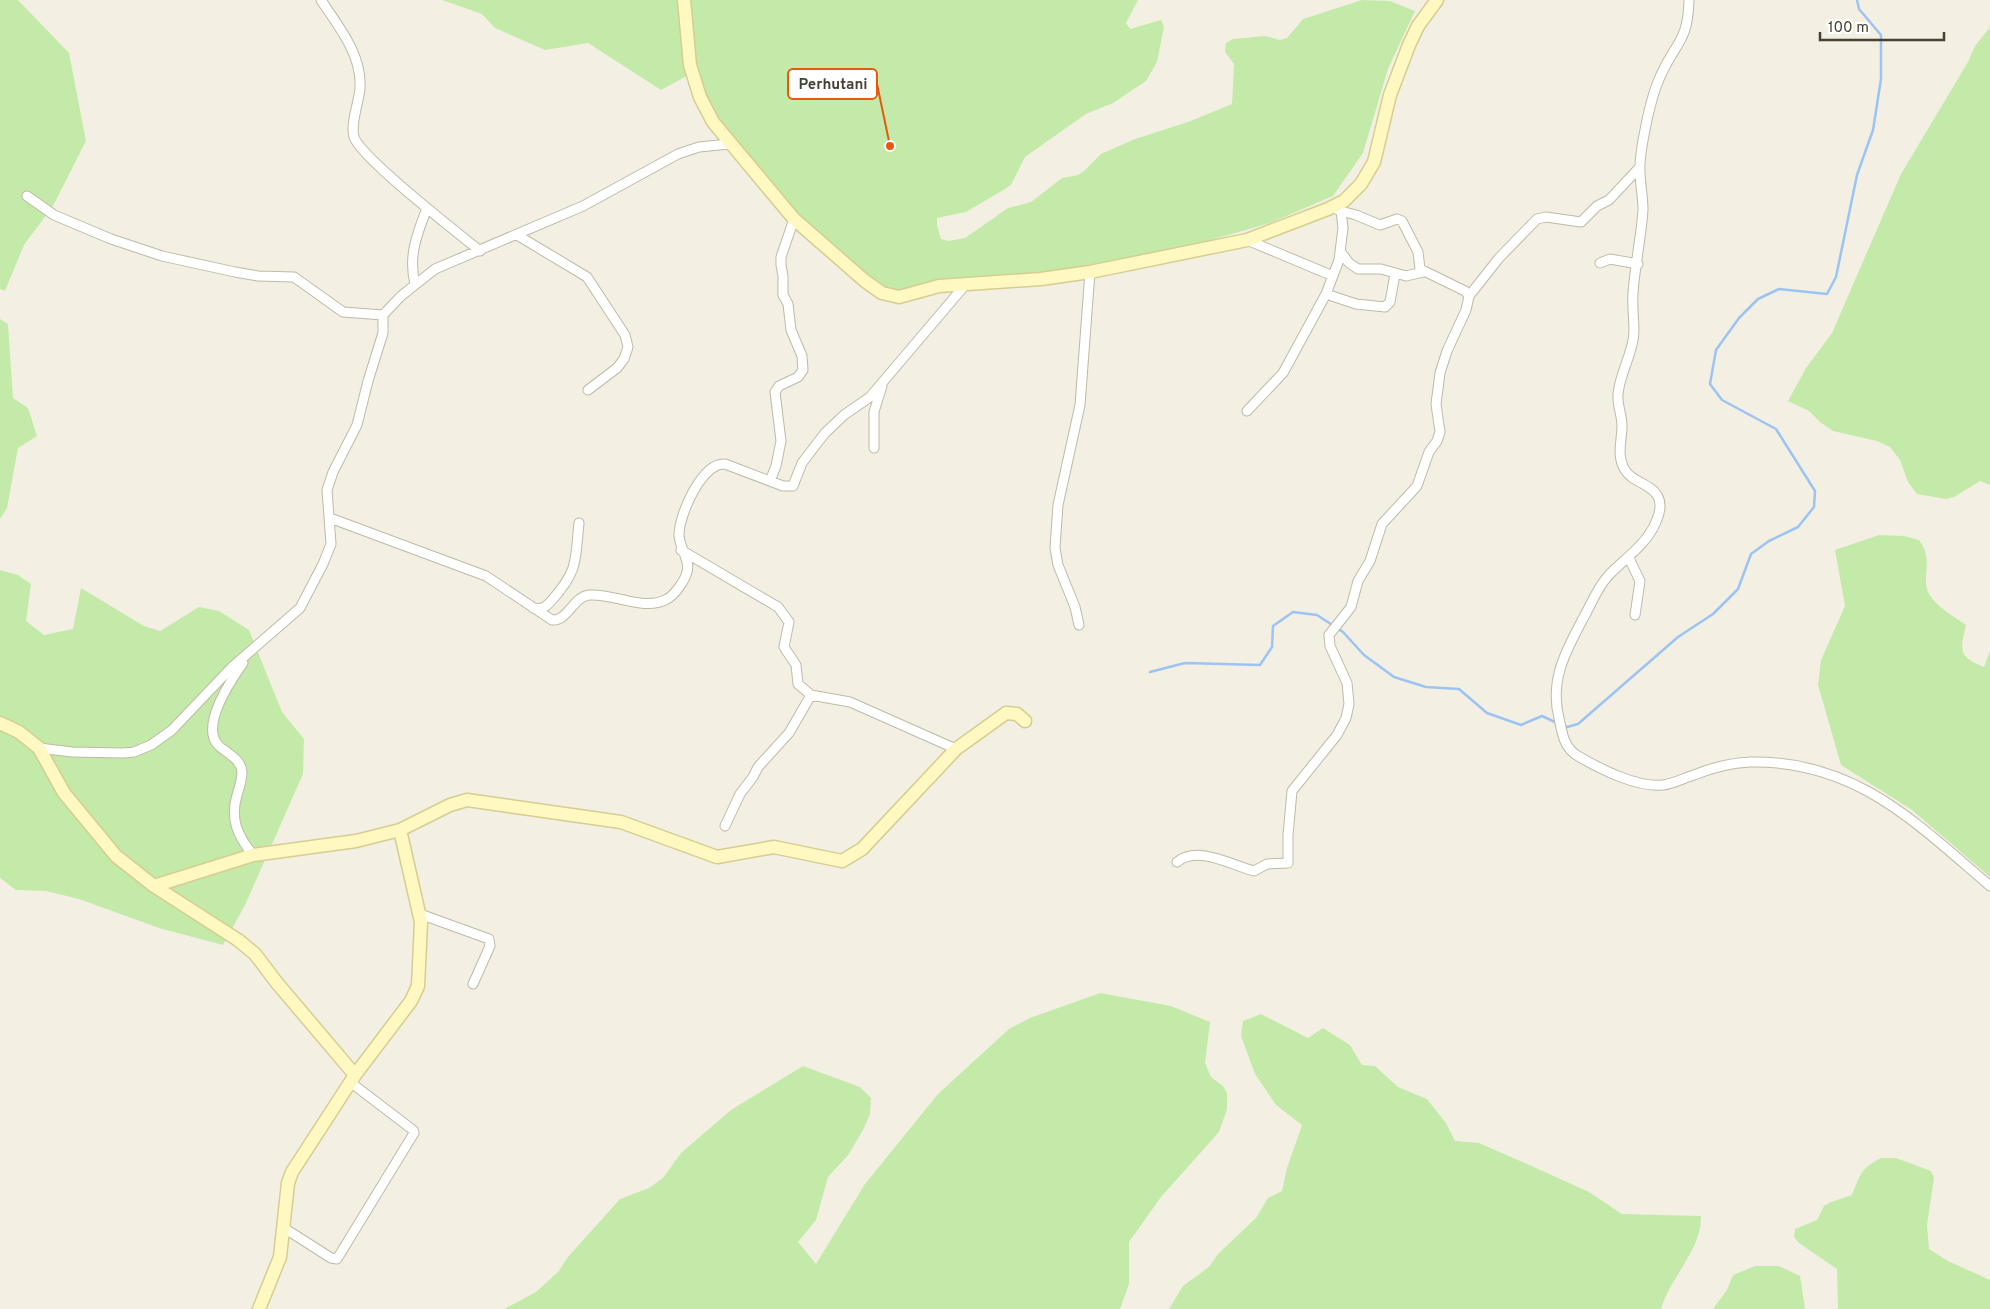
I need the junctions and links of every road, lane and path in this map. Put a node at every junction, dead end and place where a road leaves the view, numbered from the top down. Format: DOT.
graph roads {
  1 [pos="320,0"];
  2 [pos="684,0"];
  3 [pos="1437,0"];
  4 [pos="1688,0"];
  5 [pos="730,144"];
  6 [pos="1639,168"];
  7 [pos="27,196"];
  8 [pos="427,208"];
  9 [pos="1336,209"];
  10 [pos="794,219"];
  11 [pos="517,235"];
  12 [pos="1248,240"];
  13 [pos="480,251"];
  14 [pos="1340,251"];
  15 [pos="1600,264"];
  16 [pos="1638,264"];
  17 [pos="1090,272"];
  18 [pos="1423,272"];
  19 [pos="1395,274"];
  20 [pos="1333,276"];
  21 [pos="415,284"];
  22 [pos="966,284"];
  23 [pos="1326,294"];
  24 [pos="1469,296"];
  25 [pos="383,315"];
  26 [pos="883,381"];
  27 [pos="588,390"];
  28 [pos="1247,411"];
  29 [pos="874,448"];
  30 [pos="770,481"];
  31 [pos="330,518"];
  32 [pos="579,523"];
  33 [pos="682,550"];
  34 [pos="1628,558"];
  35 [pos="533,608"];
  36 [pos="1635,615"];
  37 [pos="1079,625"];
  38 [pos="252,650"];
  39 [pos="810,695"];
  40 [pos="1025,721"];
  41 [pos="0,723"];
  42 [pos="39,748"];
  43 [pos="956,750"];
  44 [pos="725,826"];
  45 [pos="400,830"];
  46 [pos="253,855"];
  47 [pos="1177,862"];
  48 [pos="154,886"];
  49 [pos="1990,886"];
  50 [pos="420,914"];
  51 [pos="474,984"];
  52 [pos="352,1079"];
  53 [pos="284,1228"];
  54 [pos="259,1309"];
  1 -- 8 [label="street"];
  2 -- 5 [label="street"];
  3 -- 9 [label="street"];
  4 -- 6 [label="street"];
  5 -- 10 [label="street"];
  5 -- 11 [label="street"];
  6 -- 16 [label="street"];
  6 -- 24 [label="street"];
  7 -- 25 [label="street"];
  8 -- 13 [label="street"];
  8 -- 21 [label="street"];
  9 -- 12 [label="street"];
  9 -- 14 [label="street"];
  9 -- 18 [label="street"];
  10 -- 22 [label="street"];
  10 -- 30 [label="street"];
  11 -- 13 [label="street"];
  11 -- 27 [label="street"];
  12 -- 17 [label="street"];
  12 -- 20 [label="street"];
  13 -- 21 [label="street"];
  14 -- 19 [label="street"];
  14 -- 20 [label="street"];
  15 -- 16 [label="street"];
  16 -- 34 [label="street"];
  17 -- 22 [label="street"];
  17 -- 37 [label="street"];
  18 -- 19 [label="street"];
  18 -- 24 [label="street"];
  19 -- 23 [label="street"];
  20 -- 23 [label="street"];
  21 -- 25 [label="street"];
  22 -- 26 [label="street"];
  23 -- 28 [label="street"];
  24 -- 47 [label="street"];
  25 -- 31 [label="street"];
  26 -- 29 [label="street"];
  26 -- 30 [label="street"];
  30 -- 33 [label="street"];
  31 -- 35 [label="street"];
  31 -- 38 [label="street"];
  32 -- 35 [label="street"];
  33 -- 35 [label="street"];
  33 -- 39 [label="street"];
  34 -- 36 [label="street"];
  34 -- 49 [label="street"];
  38 -- 42 [label="street"];
  38 -- 46 [label="street"];
  39 -- 43 [label="street"];
  39 -- 44 [label="street"];
  40 -- 43 [label="street"];
  41 -- 42 [label="street"];
  42 -- 48 [label="street"];
  43 -- 45 [label="street"];
  45 -- 46 [label="street"];
  45 -- 50 [label="street"];
  46 -- 48 [label="street"];
  48 -- 52 [label="street"];
  50 -- 51 [label="street"];
  50 -- 52 [label="street"];
  52 -- 53 [label="street"];
  52 -- 53 [label="street"];
  53 -- 54 [label="street"];
}
